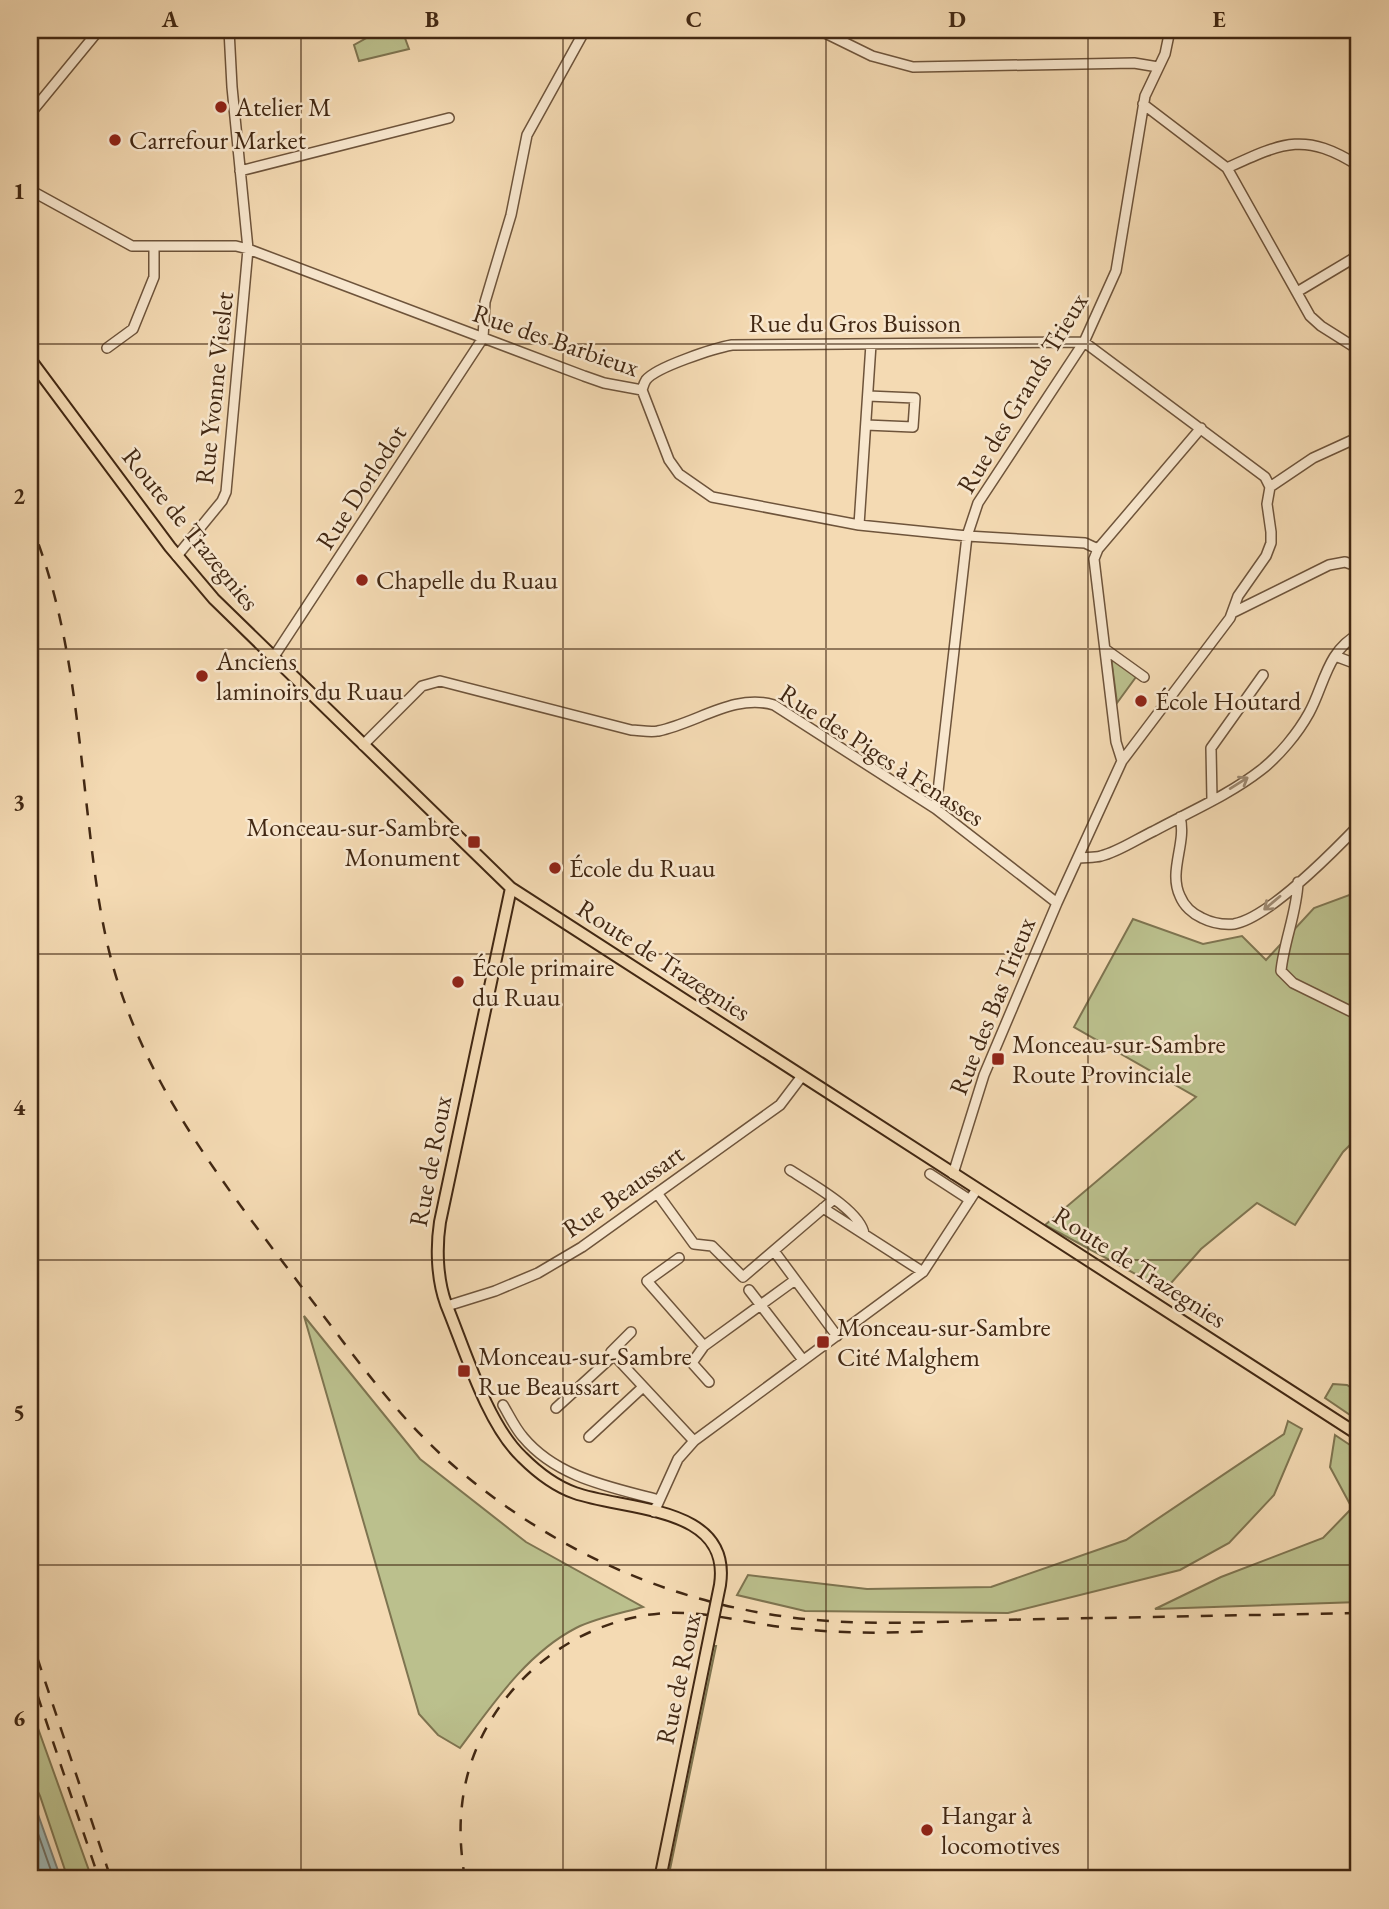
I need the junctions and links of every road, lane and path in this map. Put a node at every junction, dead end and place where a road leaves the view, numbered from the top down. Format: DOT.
graph roads {
  1 [pos="99,30"];
  2 [pos="229,30"];
  3 [pos="585,30"];
  4 [pos="819,30"];
  5 [pos="1170,30"];
  6 [pos="1158,67"];
  7 [pos="1143,104"];
  8 [pos="30,114"];
  9 [pos="449,118"];
  10 [pos="1359,166"];
  11 [pos="1227,168"];
  12 [pos="240,171"];
  13 [pos="30,190"];
  14 [pos="154,247"];
  15 [pos="248,250"];
  16 [pos="1359,255"];
  17 [pos="1297,292"];
  18 [pos="483,338"];
  19 [pos="1084,342"];
  20 [pos="871,344"];
  21 [pos="107,348"];
  22 [pos="1359,351"];
  23 [pos="32,367"];
  24 [pos="642,390"];
  25 [pos="867,396"];
  26 [pos="866,425"];
  27 [pos="1200,428"];
  28 [pos="1359,437"];
  29 [pos="1270,486"];
  30 [pos="859,525"];
  31 [pos="967,536"];
  32 [pos="1098,549"];
  33 [pos="177,556"];
  34 [pos="1359,567"];
  35 [pos="1234,612"];
  36 [pos="1359,634"];
  37 [pos="1105,649"];
  38 [pos="1335,656"];
  39 [pos="273,658"];
  40 [pos="1359,665"];
  41 [pos="1263,676"];
  42 [pos="1144,677"];
  43 [pos="363,745"];
  44 [pos="1122,761"];
  45 [pos="1212,799"];
  46 [pos="936,809"];
  47 [pos="1180,817"];
  48 [pos="1359,825"];
  49 [pos="1079,858"];
  50 [pos="1298,882"];
  51 [pos="511,888"];
  52 [pos="1057,903"];
  53 [pos="1354,1013"];
  54 [pos="802,1076"];
  55 [pos="790,1170"];
  56 [pos="930,1174"];
  57 [pos="953,1174"];
  58 [pos="977,1189"];
  59 [pos="657,1193"];
  60 [pos="834,1199"];
  61 [pos="970,1200"];
  62 [pos="823,1208"];
  63 [pos="864,1234"];
  64 [pos="774,1251"];
  65 [pos="679,1258"];
  66 [pos="923,1272"];
  67 [pos="795,1280"];
  68 [pos="749,1290"];
  69 [pos="761,1305"];
  70 [pos="447,1306"];
  71 [pos="631,1332"];
  72 [pos="836,1336"];
  73 [pos="704,1346"];
  74 [pos="614,1355"];
  75 [pos="803,1360"];
  76 [pos="709,1382"];
  77 [pos="643,1387"];
  78 [pos="503,1405"];
  79 [pos="556,1408"];
  80 [pos="1359,1436"];
  81 [pos="589,1437"];
  82 [pos="694,1441"];
  83 [pos="659,1500"];
  84 [pos="654,1511"];
  85 [pos="660,1879"];
  1 -- 8 [label="street"];
  2 -- 12 [label="street, Rue Yvonne Vieslet"];
  3 -- 18 [label="street"];
  4 -- 6 [label="street"];
  5 -- 6 [label="street, Rue des Grands Trieux"];
  6 -- 7 [label="street, Rue des Grands Trieux"];
  7 -- 11 [label="street"];
  7 -- 19 [label="street, Rue des Grands Trieux"];
  9 -- 12 [label="street"];
  10 -- 11 [label="street"];
  11 -- 17 [label="street"];
  12 -- 15 [label="street, Rue Yvonne Vieslet"];
  13 -- 14 [label="street, Rue des Barbieux"];
  14 -- 15 [label="street, Rue des Barbieux"];
  14 -- 21 [label="street"];
  15 -- 18 [label="street, Rue des Barbieux"];
  15 -- 33 [label="street, Rue Yvonne Vieslet"];
  16 -- 17 [label="street"];
  17 -- 22 [label="street"];
  18 -- 24 [label="street, Rue des Barbieux"];
  18 -- 39 [label="street, Rue Dorlodot"];
  19 -- 20 [label="street, Rue du Gros Buisson"];
  19 -- 27 [label="street"];
  19 -- 31 [label="street, Rue des Grands Trieux"];
  20 -- 24 [label="street, Rue du Gros Buisson"];
  20 -- 25 [label="street"];
  23 -- 33 [label="main road, Route de Trazegnies"];
  24 -- 30 [label="street, Rue des Barbieux"];
  25 -- 26 [label="street"];
  25 -- 26 [label="street"];
  26 -- 30 [label="street"];
  27 -- 29 [label="street"];
  27 -- 32 [label="street"];
  28 -- 29 [label="street"];
  29 -- 35 [label="street"];
  30 -- 31 [label="street, Rue des Barbieux"];
  31 -- 32 [label="street, Rue des Barbieux"];
  31 -- 46 [label="street, Rue des Grands Trieux"];
  32 -- 37 [label="street"];
  33 -- 39 [label="main road, Route de Trazegnies"];
  34 -- 35 [label="street"];
  35 -- 44 [label="street, Rue des Bas Trieux"];
  36 -- 38 [label="street"];
  37 -- 42 [label="street"];
  37 -- 44 [label="street"];
  38 -- 40 [label="street"];
  45 -- 38 [label="street, one-way"];
  39 -- 43 [label="main road, Route de Trazegnies"];
  41 -- 45 [label="street"];
  43 -- 46 [label="street, Rue des Piges à Fenasses"];
  43 -- 51 [label="main road, Route de Trazegnies"];
  44 -- 49 [label="street, Rue des Bas Trieux"];
  45 -- 47 [label="street"];
  46 -- 52 [label="street, Rue des Piges à Fenasses"];
  47 -- 49 [label="street"];
  50 -- 47 [label="street, one-way"];
  48 -- 50 [label="street"];
  49 -- 52 [label="street, Rue des Bas Trieux"];
  50 -- 53 [label="street"];
  51 -- 54 [label="main road, Route de Trazegnies"];
  51 -- 70 [label="main road, Rue de Roux"];
  52 -- 57 [label="street, Rue des Bas Trieux"];
  54 -- 57 [label="main road, Route de Trazegnies"];
  54 -- 59 [label="street, Rue Beaussart"];
  55 -- 60 [label="street"];
  56 -- 61 [label="street"];
  57 -- 58 [label="main road, Route de Trazegnies"];
  58 -- 61 [label="street"];
  58 -- 80 [label="main road, Route de Trazegnies"];
  59 -- 64 [label="street"];
  59 -- 70 [label="street, Rue Beaussart"];
  60 -- 62 [label="street"];
  60 -- 63 [label="street"];
  61 -- 66 [label="street"];
  62 -- 63 [label="street"];
  62 -- 64 [label="street"];
  63 -- 66 [label="street"];
  64 -- 67 [label="street"];
  65 -- 73 [label="street"];
  66 -- 72 [label="street"];
  67 -- 69 [label="street"];
  67 -- 72 [label="street"];
  68 -- 69 [label="street"];
  69 -- 73 [label="street"];
  69 -- 75 [label="street"];
  70 -- 84 [label="main road, Rue de Roux"];
  71 -- 74 [label="street"];
  72 -- 75 [label="street"];
  73 -- 76 [label="street"];
  74 -- 77 [label="street"];
  74 -- 79 [label="street"];
  75 -- 82 [label="street"];
  77 -- 81 [label="street"];
  77 -- 82 [label="street"];
  78 -- 83 [label="street"];
  82 -- 83 [label="street"];
  83 -- 84 [label="street"];
  84 -- 85 [label="main road, Rue de Roux"];
}
